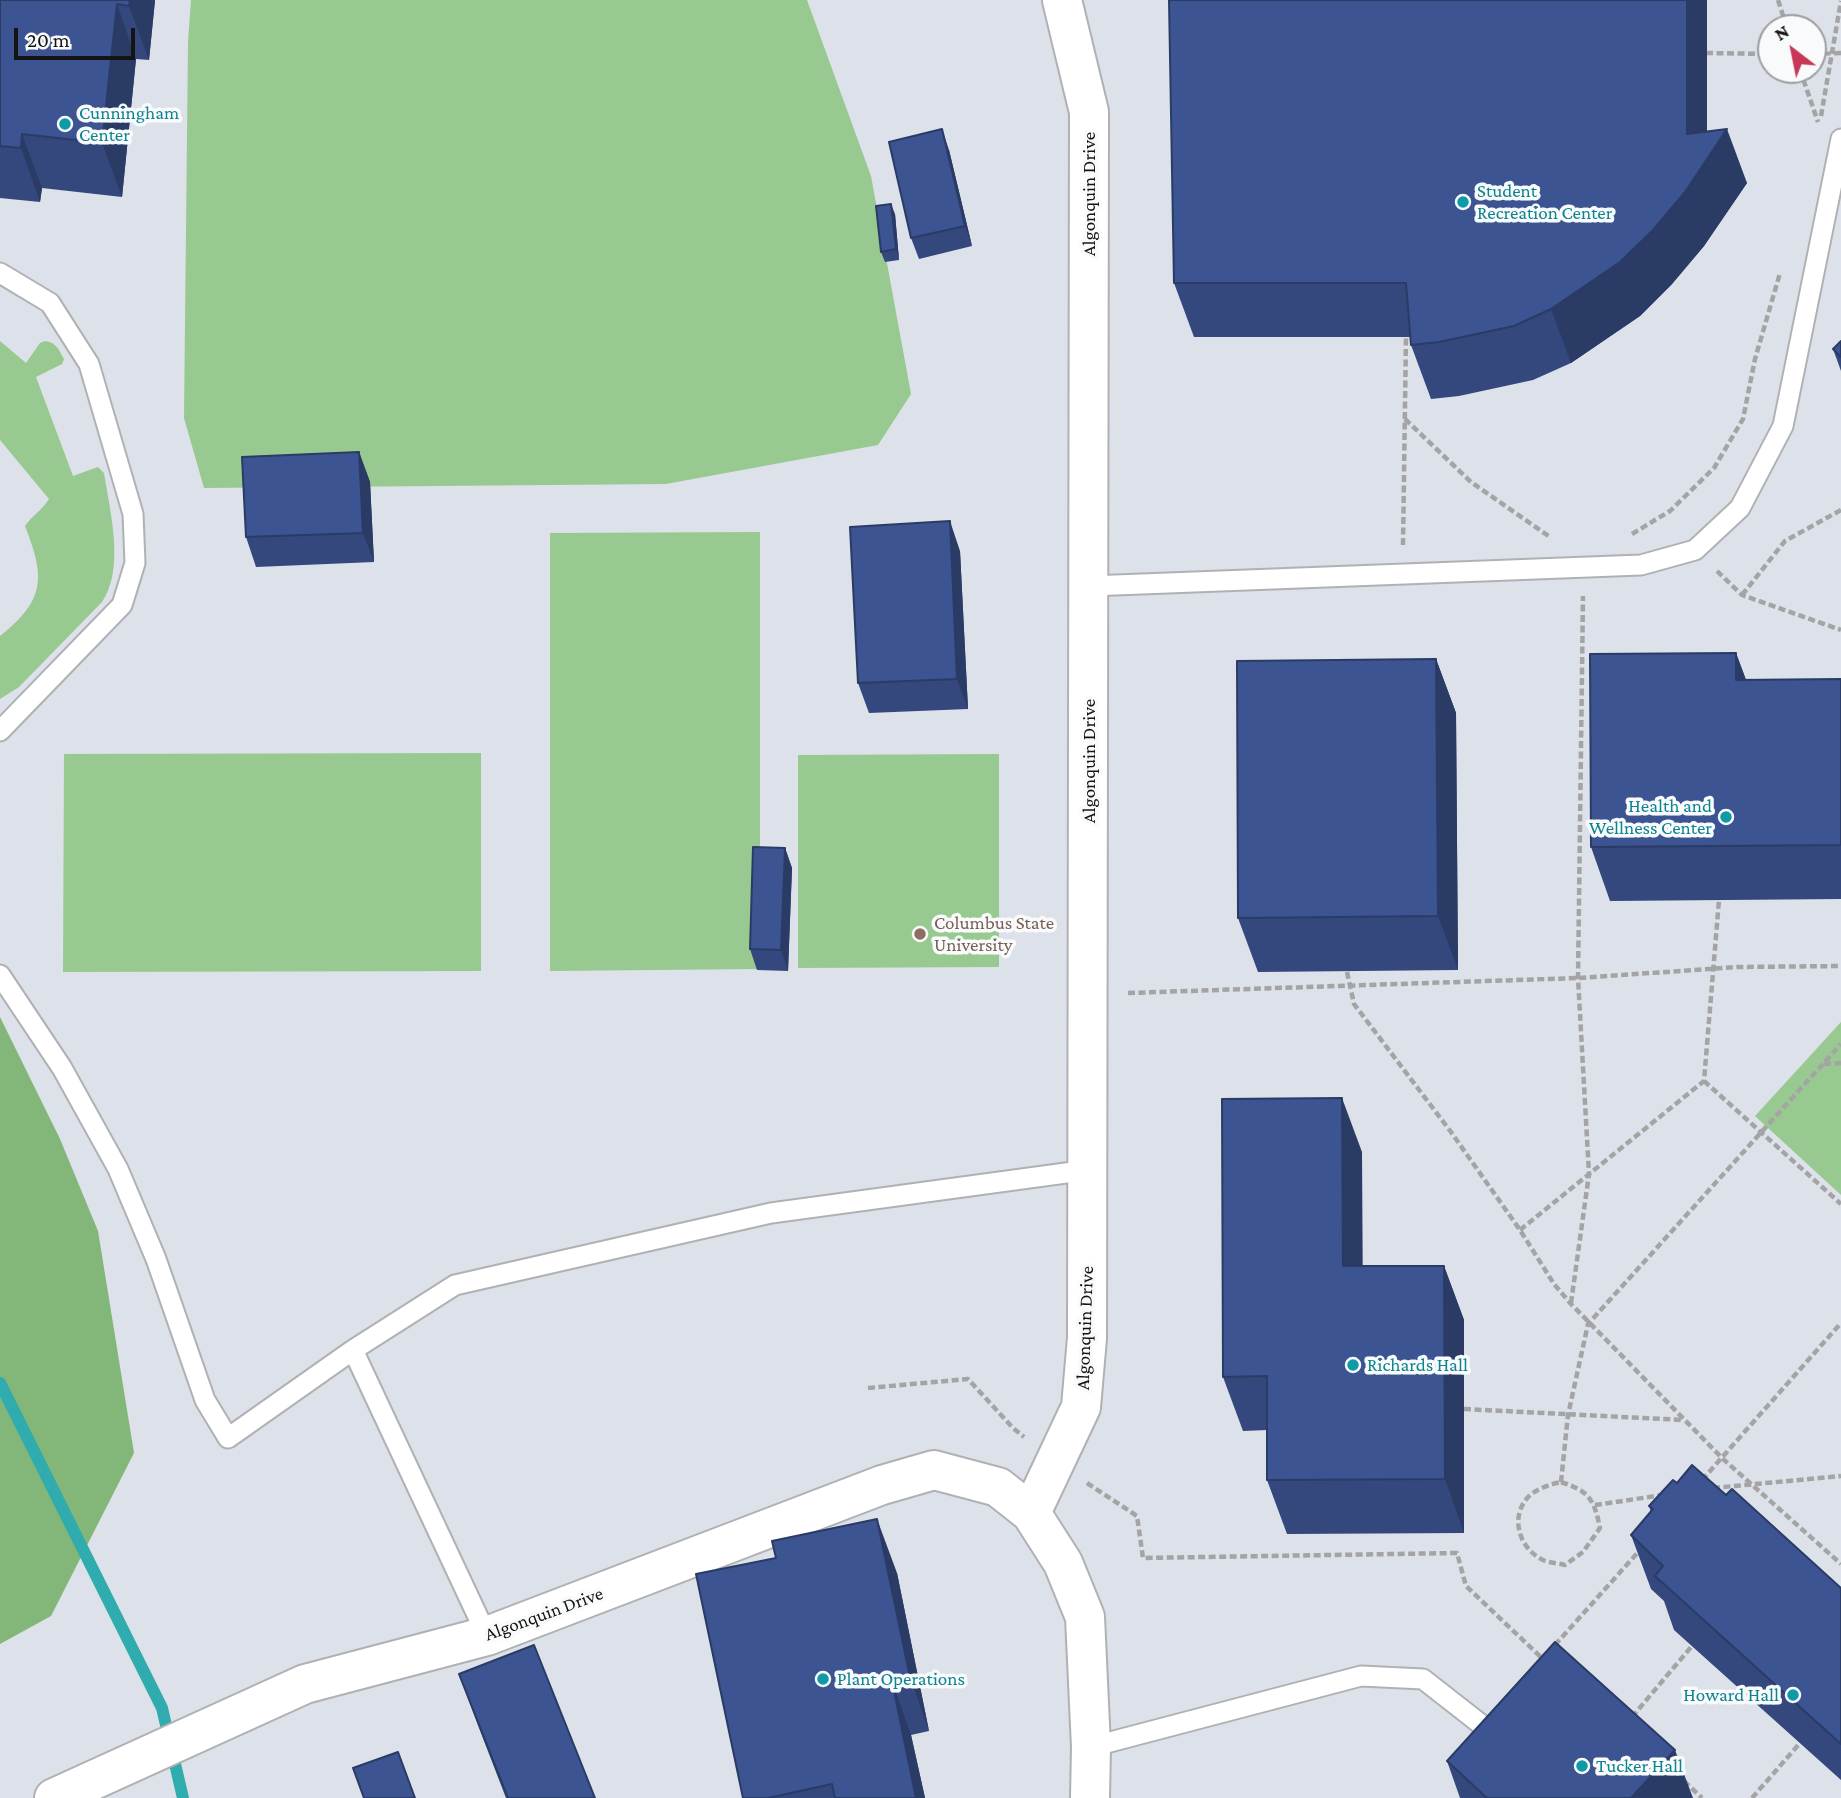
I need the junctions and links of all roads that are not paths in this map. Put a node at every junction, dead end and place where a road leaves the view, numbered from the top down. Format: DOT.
graph roads {
  1 [pos="1062,0"];
  2 [pos="1841,139"];
  3 [pos="0,273"];
  4 [pos="1088,586"];
  5 [pos="0,731"];
  6 [pos="0,975"];
  7 [pos="1088,1170"];
  8 [pos="353,1350"];
  9 [pos="1031,1513"];
  10 [pos="487,1636"];
  11 [pos="1502,1741"];
  12 [pos="1091,1747"];
  13 [pos="54,1798"];
  14 [pos="1090,1798"];
  1 -- 4 [label="street, Algonquin Drive"];
  2 -- 4 [label="lane"];
  3 -- 5 [label="lane"];
  4 -- 7 [label="street, Algonquin Drive"];
  6 -- 8 [label="lane"];
  7 -- 8 [label="lane"];
  7 -- 9 [label="street, Algonquin Drive"];
  8 -- 10 [label="lane"];
  9 -- 10 [label="street, Algonquin Drive"];
  9 -- 12 [label="street, Algonquin Drive"];
  10 -- 13 [label="street, Algonquin Drive"];
  11 -- 12 [label="lane"];
  12 -- 14 [label="street, Algonquin Drive"];
}
